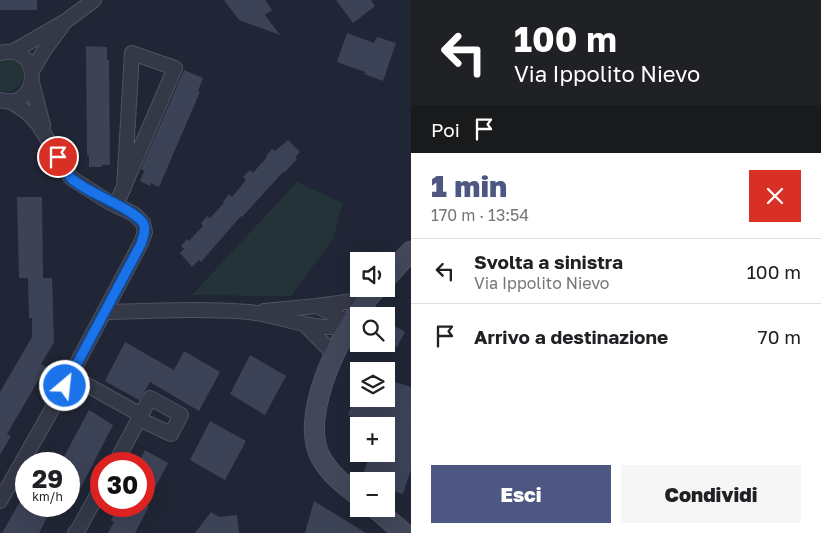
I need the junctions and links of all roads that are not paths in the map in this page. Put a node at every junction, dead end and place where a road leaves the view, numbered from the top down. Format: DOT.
graph roads {
  1 [pos="94,0"];
  2 [pos="66,21"];
  3 [pos="4,51"];
  4 [pos="32,77"];
  5 [pos="3,101"];
  6 [pos="48,140"];
  7 [pos="124,188"];
  8 [pos="116,205"];
  9 [pos="411,251"];
  10 [pos="395,268"];
  11 [pos="318,306"];
  12 [pos="363,306"];
  13 [pos="104,312"];
  14 [pos="249,312"];
  15 [pos="305,325"];
  16 [pos="335,355"];
  17 [pos="70,376"];
  18 [pos="121,452"];
  19 [pos="350,489"];
  20 [pos="0,501"];
  21 [pos="90,508"];
  22 [pos="385,517"];
  23 [pos="75,533"];
  24 [pos="404,533"];
  1 -- 2 [label="street"];
  2 -- 3 [label="street"];
  2 -- 4 [label="street"];
  3 -- 4 [label="street"];
  4 -- 5 [label="street"];
  4 -- 6 [label="street"];
  5 -- 6 [label="street"];
  6 -- 8 [label="street"];
  7 -- 7 [label="street"];
  7 -- 8 [label="street"];
  8 -- 13 [label="street"];
  9 -- 10 [label="main road"];
  11 -- 12 [label="street"];
  11 -- 12 [label="street"];
  11 -- 14 [label="street"];
  12 -- 15 [label="street"];
  12 -- 16 [label="main road"];
  13 -- 14 [label="street"];
  13 -- 17 [label="street"];
  14 -- 15 [label="street"];
  15 -- 16 [label="street"];
  16 -- 19 [label="main road"];
  17 -- 18 [label="street"];
  17 -- 20 [label="street"];
  21 -- 23 [label="street"];
  22 -- 24 [label="main road"];
}
